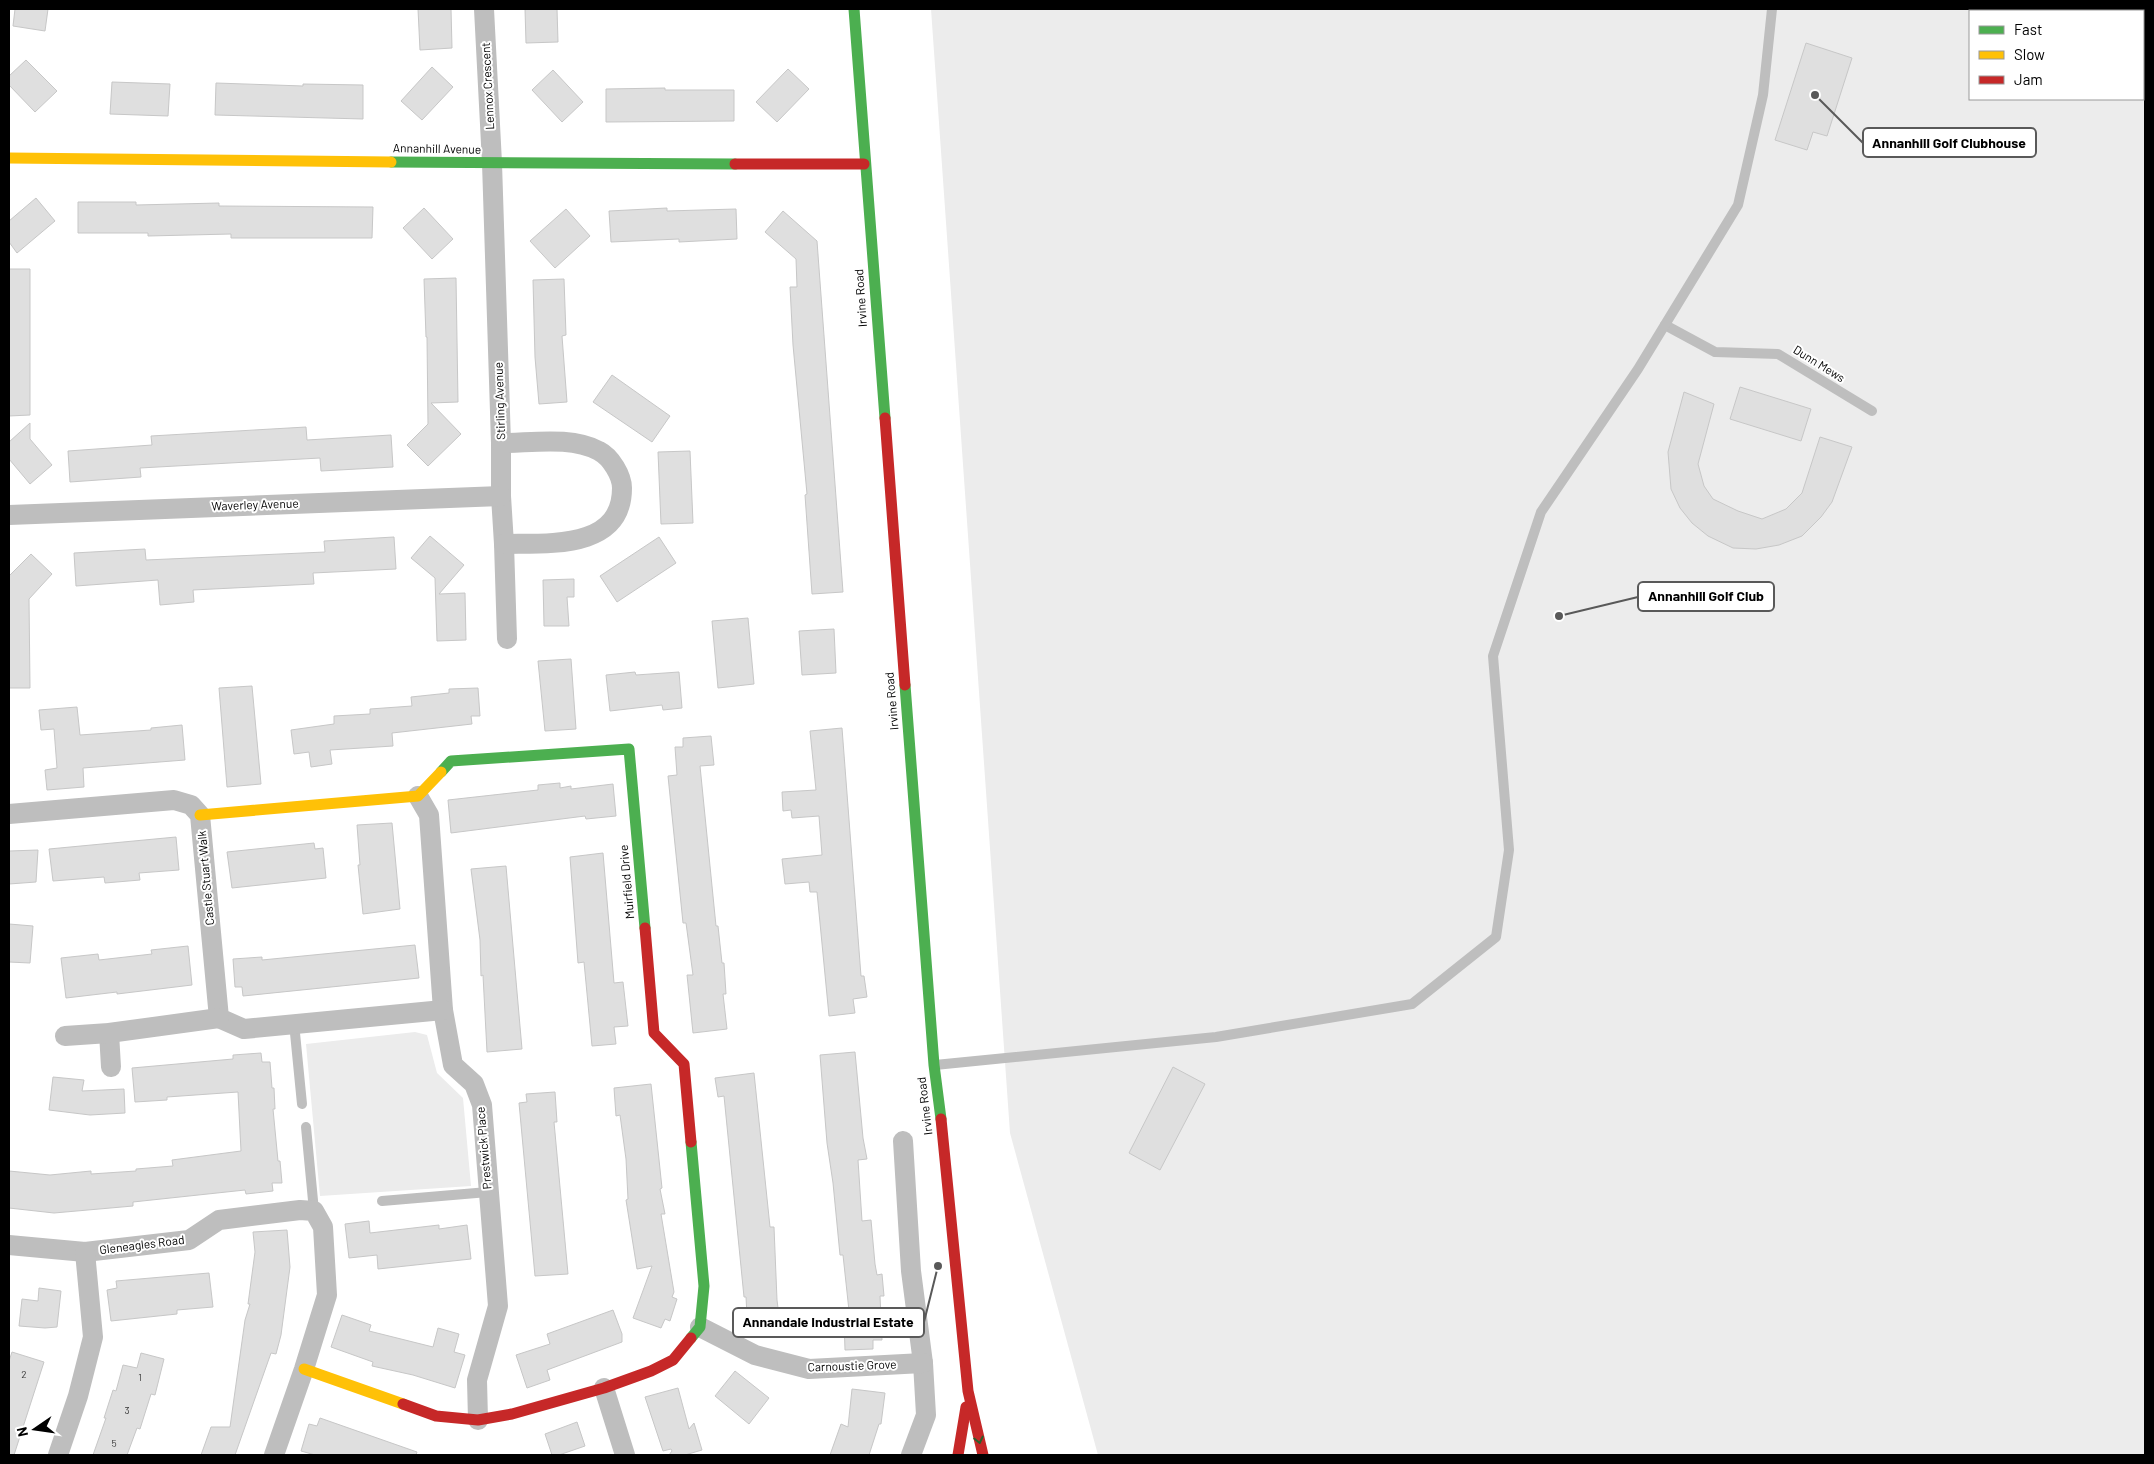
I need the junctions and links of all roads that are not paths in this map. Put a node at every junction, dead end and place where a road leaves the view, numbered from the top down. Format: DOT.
graph roads {
  1 [pos="484,9"];
  2 [pos="854,9"];
  3 [pos="1772,9"];
  4 [pos="9,158"];
  5 [pos="492,163"];
  6 [pos="864,164"];
  7 [pos="1665,325"];
  8 [pos="1872,411"];
  9 [pos="501,443"];
  10 [pos="501,496"];
  11 [pos="9,515"];
  12 [pos="504,544"];
  13 [pos="507,638"];
  14 [pos="418,796"];
  15 [pos="9,814"];
  16 [pos="200,815"];
  17 [pos="443,1010"];
  18 [pos="219,1018"];
  19 [pos="294,1023"];
  20 [pos="109,1034"];
  21 [pos="65,1036"];
  22 [pos="934,1065"];
  23 [pos="111,1067"];
  24 [pos="302,1104"];
  25 [pos="306,1126"];
  26 [pos="903,1141"];
  27 [pos="488,1192"];
  28 [pos="382,1202"];
  29 [pos="314,1211"];
  30 [pos="9,1245"];
  31 [pos="85,1252"];
  32 [pos="700,1327"];
  33 [pos="923,1363"];
  34 [pos="304,1370"];
  35 [pos="604,1388"];
  36 [pos="968,1391"];
  37 [pos="478,1420"];
  38 [pos="58,1455"];
  39 [pos="274,1455"];
  40 [pos="625,1455"];
  41 [pos="911,1455"];
  42 [pos="958,1455"];
  43 [pos="983,1455"];
  1 -- 5 [label="street, Lennox Crescent"];
  2 -- 6 [label="street, Irvine Road"];
  3 -- 7 [label="lane"];
  4 -- 5 [label="street, Annanhill Avenue"];
  5 -- 6 [label="street, Annanhill Avenue"];
  5 -- 9 [label="street, Stirling Avenue"];
  6 -- 22 [label="street, Irvine Road"];
  7 -- 8 [label="lane, Dunn Mews"];
  7 -- 22 [label="lane"];
  9 -- 10 [label="street, Stirling Avenue"];
  9 -- 12 [label="street"];
  10 -- 11 [label="street, Waverley Avenue"];
  10 -- 12 [label="street, Stirling Avenue"];
  12 -- 13 [label="street, Stirling Avenue"];
  14 -- 16 [label="street"];
  14 -- 17 [label="street, Prestwick Place"];
  14 -- 32 [label="street, Muirfield Drive"];
  15 -- 16 [label="street, Castle Stuart Walk"];
  16 -- 18 [label="street, Castle Stuart Walk"];
  17 -- 19 [label="street"];
  17 -- 27 [label="street, Prestwick Place"];
  18 -- 19 [label="street"];
  18 -- 20 [label="street"];
  19 -- 24 [label="lane"];
  20 -- 21 [label="street"];
  20 -- 23 [label="street"];
  22 -- 36 [label="street, Irvine Road"];
  25 -- 29 [label="lane"];
  26 -- 33 [label="street"];
  27 -- 28 [label="lane"];
  27 -- 37 [label="street, Prestwick Place"];
  29 -- 31 [label="street, Gleneagles Road"];
  29 -- 34 [label="street"];
  30 -- 31 [label="street, Gleneagles Road"];
  31 -- 38 [label="street"];
  32 -- 33 [label="street, Carnoustie Grove"];
  32 -- 35 [label="street"];
  33 -- 41 [label="street"];
  34 -- 37 [label="street"];
  34 -- 39 [label="street"];
  35 -- 37 [label="street"];
  35 -- 40 [label="street"];
  36 -- 42 [label="street"];
  36 -- 43 [label="street, one-way"];
}
